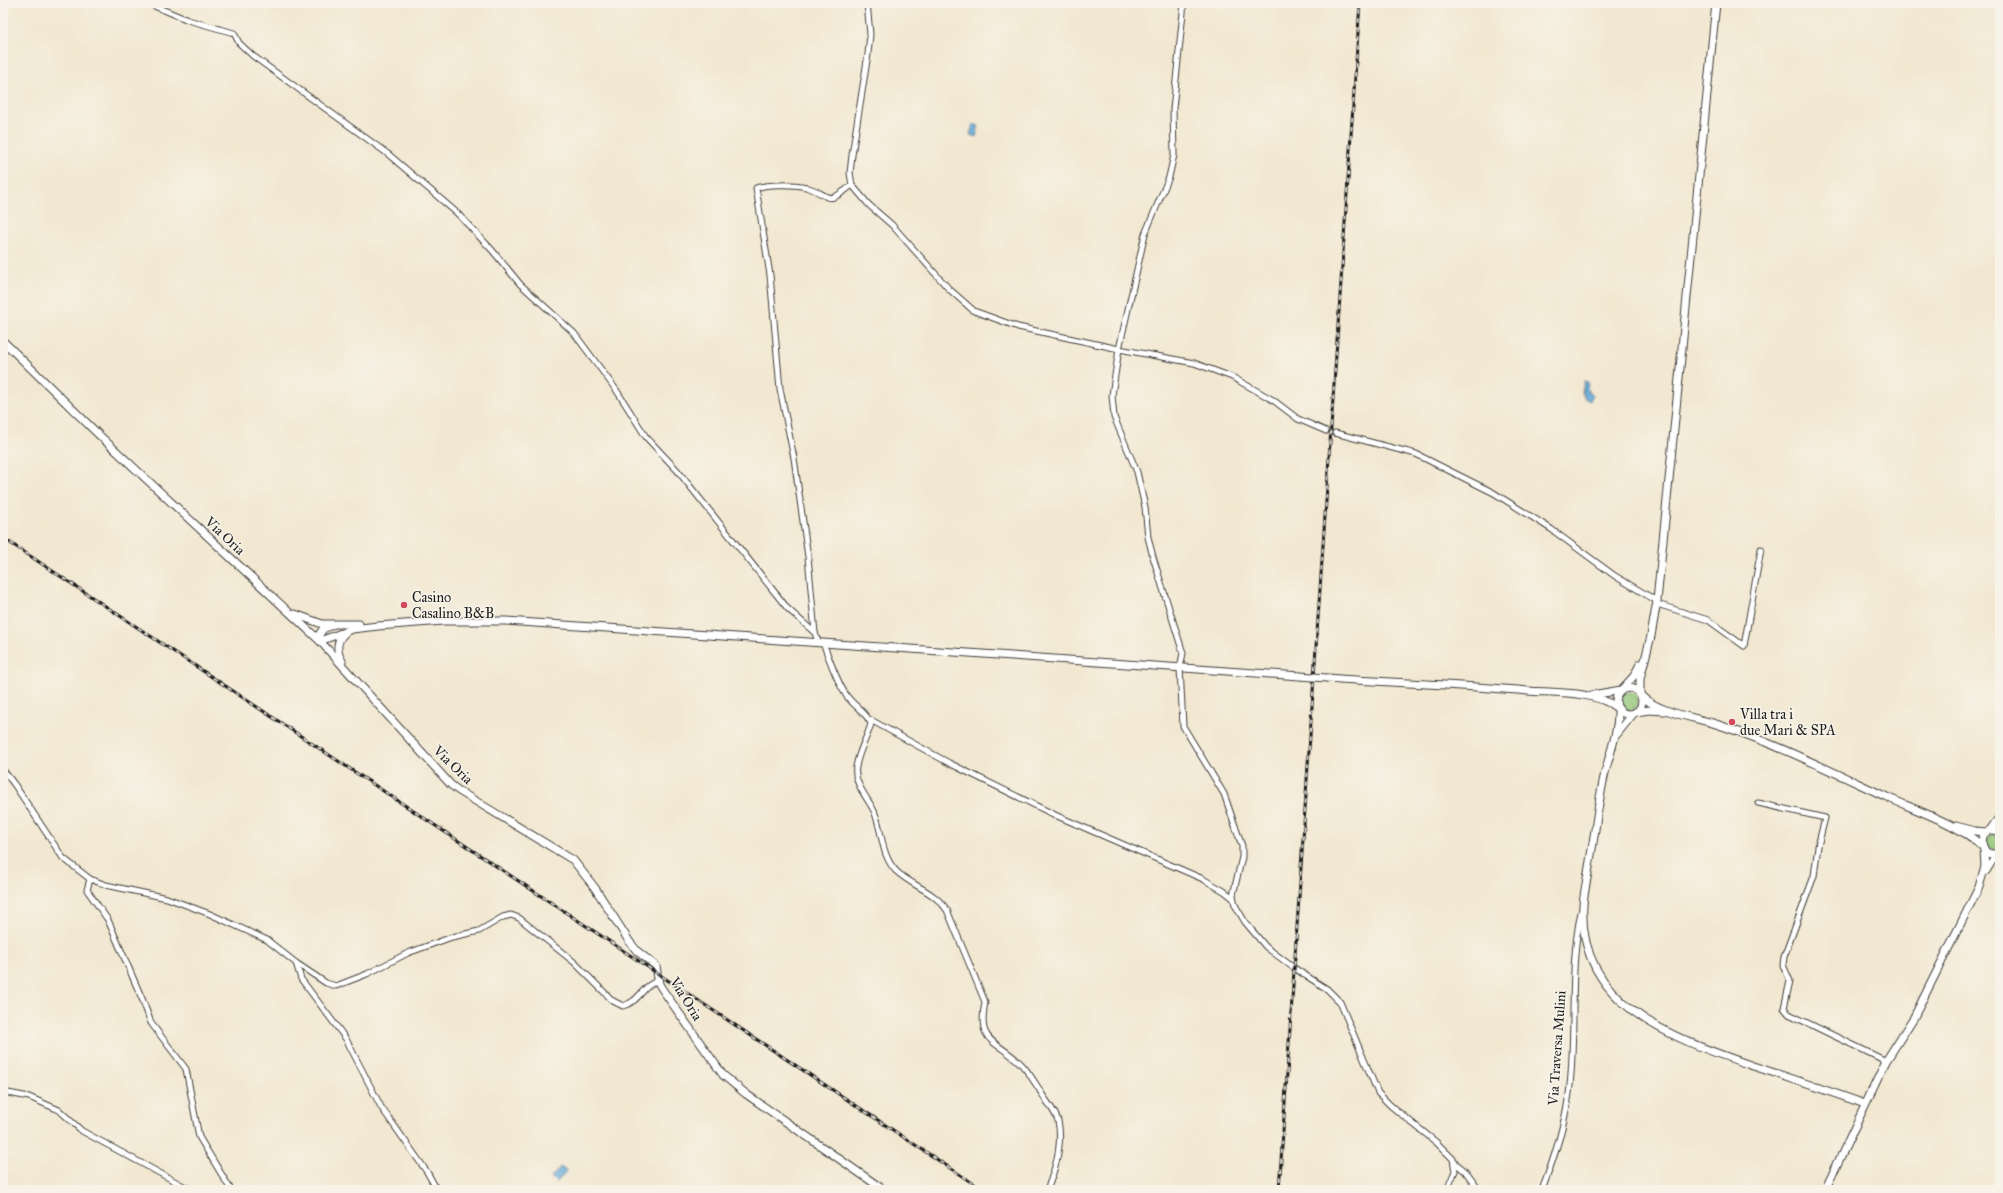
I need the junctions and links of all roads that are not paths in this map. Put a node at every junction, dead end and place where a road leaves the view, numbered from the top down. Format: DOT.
graph roads {
  1 [pos="147,3"];
  2 [pos="867,3"];
  3 [pos="1184,3"];
  4 [pos="1716,3"];
  5 [pos="852,185"];
  6 [pos="3,341"];
  7 [pos="1119,350"];
  8 [pos="1326,431"];
  9 [pos="1335,433"];
  10 [pos="1761,549"];
  11 [pos="1657,602"];
  12 [pos="289,611"];
  13 [pos="417,622"];
  14 [pos="334,625"];
  15 [pos="352,629"];
  16 [pos="815,633"];
  17 [pos="318,640"];
  18 [pos="821,642"];
  19 [pos="1645,655"];
  20 [pos="1180,668"];
  21 [pos="347,670"];
  22 [pos="1622,690"];
  23 [pos="1582,695"];
  24 [pos="1640,695"];
  25 [pos="1617,708"];
  26 [pos="1676,712"];
  27 [pos="1634,713"];
  28 [pos="869,719"];
  29 [pos="1614,739"];
  30 [pos="3,770"];
  31 [pos="1758,803"];
  32 [pos="2000,816"];
  33 [pos="1939,820"];
  34 [pos="1989,831"];
  35 [pos="2000,832"];
  36 [pos="1983,848"];
  37 [pos="1999,853"];
  38 [pos="1984,874"];
  39 [pos="90,879"];
  40 [pos="1233,898"];
  41 [pos="1583,906"];
  42 [pos="296,963"];
  43 [pos="659,980"];
  44 [pos="1886,1061"];
  45 [pos="3,1092"];
  46 [pos="1865,1104"];
  47 [pos="1454,1162"];
  48 [pos="191,1190"];
  49 [pos="231,1190"];
  50 [pos="437,1190"];
  51 [pos="884,1190"];
  52 [pos="1047,1190"];
  53 [pos="1447,1190"];
  54 [pos="1479,1190"];
  55 [pos="1542,1190"];
  56 [pos="1824,1190"];
  1 -- 16 [label="street"];
  2 -- 5 [label="street"];
  3 -- 7 [label="street"];
  4 -- 11 [label="main road"];
  5 -- 7 [label="street"];
  5 -- 16 [label="street"];
  6 -- 12 [label="main road, Via Oria"];
  7 -- 8 [label="street"];
  7 -- 20 [label="street"];
  9 -- 11 [label="street"];
  10 -- 11 [label="street"];
  11 -- 19 [label="main road"];
  12 -- 14 [label="main road"];
  12 -- 17 [label="main road, Via Oria"];
  13 -- 14 [label="main road"];
  13 -- 15 [label="main road"];
  13 -- 18 [label="main road"];
  14 -- 17 [label="main road"];
  15 -- 17 [label="main road"];
  15 -- 21 [label="main road"];
  16 -- 18 [label="street"];
  17 -- 21 [label="main road, Via Oria"];
  18 -- 20 [label="main road"];
  18 -- 28 [label="street"];
  19 -- 22 [label="main road"];
  19 -- 24 [label="main road"];
  20 -- 23 [label="main road, bridge"];
  20 -- 40 [label="street"];
  21 -- 43 [label="main road, Via Oria"];
  22 -- 23 [label="main road"];
  22 -- 24 [label="main road"];
  22 -- 25 [label="main road"];
  23 -- 25 [label="main road"];
  24 -- 26 [label="main road"];
  24 -- 27 [label="main road"];
  25 -- 27 [label="main road"];
  25 -- 29 [label="main road"];
  26 -- 27 [label="main road"];
  26 -- 33 [label="main road"];
  27 -- 29 [label="main road"];
  28 -- 40 [label="street"];
  28 -- 52 [label="street"];
  29 -- 41 [label="main road"];
  30 -- 39 [label="street"];
  31 -- 44 [label="street"];
  32 -- 34 [label="main road"];
  33 -- 34 [label="main road"];
  33 -- 36 [label="main road"];
  34 -- 35 [label="main road"];
  34 -- 36 [label="main road"];
  36 -- 37 [label="main road"];
  36 -- 38 [label="main road"];
  37 -- 38 [label="main road"];
  38 -- 44 [label="main road"];
  39 -- 42 [label="street"];
  39 -- 49 [label="street"];
  40 -- 47 [label="street"];
  41 -- 46 [label="main road"];
  41 -- 55 [label="street, Via Traversa Mulini"];
  42 -- 43 [label="street"];
  42 -- 50 [label="street"];
  43 -- 51 [label="main road, Via Oria"];
  44 -- 46 [label="main road"];
  45 -- 48 [label="street"];
  46 -- 56 [label="main road"];
  47 -- 53 [label="street"];
  47 -- 54 [label="street"];
}
